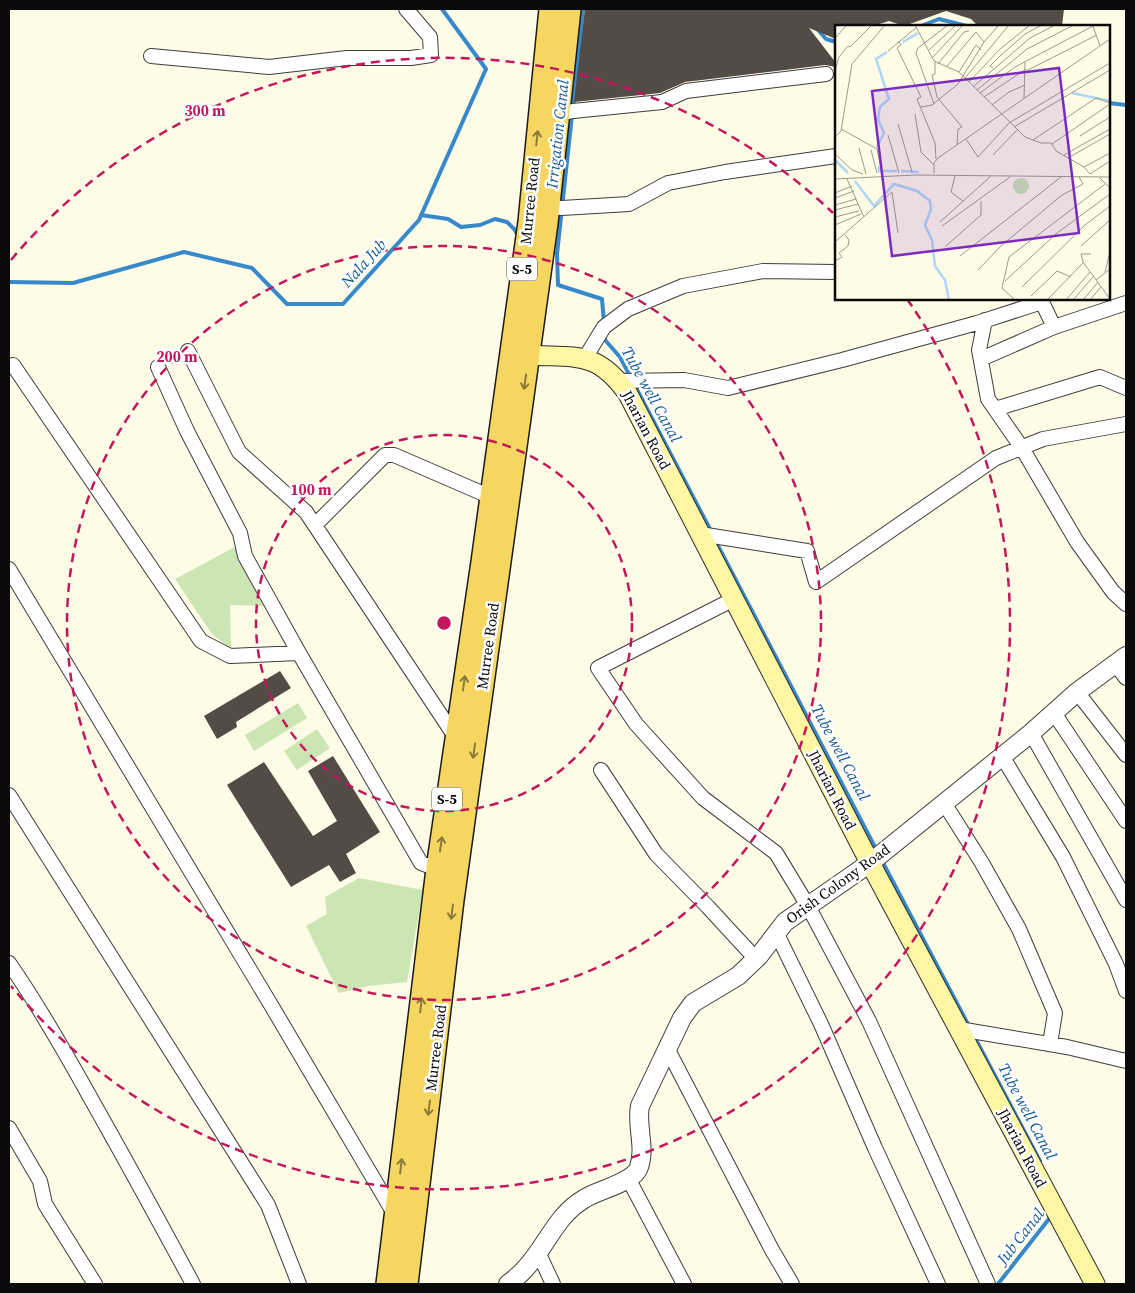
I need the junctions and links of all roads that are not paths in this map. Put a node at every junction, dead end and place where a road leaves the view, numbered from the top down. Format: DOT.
graph roads {
  1 [pos="406,9"];
  2 [pos="550,9"];
  3 [pos="570,9"];
  4 [pos="151,56"];
  5 [pos="554,70"];
  6 [pos="826,74"];
  7 [pos="560,114"];
  8 [pos="835,156"];
  9 [pos="542,217"];
  10 [pos="835,272"];
  11 [pos="1126,303"];
  12 [pos="525,316"];
  13 [pos="985,320"];
  14 [pos="1054,327"];
  15 [pos="188,351"];
  16 [pos="528,355"];
  17 [pos="585,358"];
  18 [pos="981,359"];
  19 [pos="13,365"];
  20 [pos="158,367"];
  21 [pos="619,382"];
  22 [pos="1126,388"];
  23 [pos="995,409"];
  24 [pos="1126,424"];
  25 [pos="1022,448"];
  26 [pos="491,497"];
  27 [pos="315,525"];
  28 [pos="700,534"];
  29 [pos="491,563"];
  30 [pos="9,569"];
  31 [pos="734,599"];
  32 [pos="1126,604"];
  33 [pos="299,653"];
  34 [pos="1122,666"];
  35 [pos="1077,692"];
  36 [pos="1054,713"];
  37 [pos="1031,733"];
  38 [pos="456,738"];
  39 [pos="1126,755"];
  40 [pos="1002,756"];
  41 [pos="601,770"];
  42 [pos="9,795"];
  43 [pos="944,802"];
  44 [pos="1126,821"];
  45 [pos="870,863"];
  46 [pos="437,870"];
  47 [pos="1126,900"];
  48 [pos="808,906"];
  49 [pos="776,932"];
  50 [pos="756,959"];
  51 [pos="9,963"];
  52 [pos="433,982"];
  53 [pos="1126,990"];
  54 [pos="959,1030"];
  55 [pos="1050,1044"];
  56 [pos="667,1048"];
  57 [pos="1126,1061"];
  58 [pos="9,1128"];
  59 [pos="628,1178"];
  60 [pos="395,1215"];
  61 [pos="538,1252"];
  62 [pos="515,1282"];
  63 [pos="95,1284"];
  64 [pos="193,1284"];
  65 [pos="299,1284"];
  66 [pos="387,1284"];
  67 [pos="407,1284"];
  68 [pos="553,1284"];
  69 [pos="684,1284"];
  70 [pos="792,1284"];
  71 [pos="938,1284"];
  72 [pos="988,1284"];
  73 [pos="1095,1284"];
  1 -- 4 [label="street"];
  2 -- 5 [label="main road, Murree Road / S-5"];
  3 -- 5 [label="main road, Murree Road / S-5"];
  5 -- 7 [label="main road, Murree Road / S-5"];
  9 -- 5 [label="main road, Murree Road / S-5, one-way"];
  6 -- 7 [label="street"];
  7 -- 9 [label="main road, Murree Road / S-5"];
  8 -- 9 [label="street"];
  9 -- 12 [label="main road, Murree Road / S-5"];
  10 -- 17 [label="street"];
  11 -- 14 [label="street"];
  12 -- 16 [label="main road, Murree Road / S-5"];
  12 -- 26 [label="main road, Murree Road / S-5"];
  13 -- 14 [label="street"];
  13 -- 18 [label="street"];
  13 -- 21 [label="street"];
  14 -- 18 [label="street"];
  15 -- 27 [label="street"];
  16 -- 17 [label="main road, Jharian Road"];
  16 -- 29 [label="main road, Murree Road / S-5, one-way"];
  17 -- 21 [label="main road, Jharian Road"];
  18 -- 23 [label="street"];
  19 -- 33 [label="street"];
  20 -- 33 [label="street"];
  21 -- 28 [label="main road, Jharian Road"];
  22 -- 23 [label="street"];
  23 -- 25 [label="street"];
  24 -- 25 [label="street"];
  25 -- 28 [label="street"];
  25 -- 32 [label="street"];
  26 -- 27 [label="street"];
  26 -- 29 [label="main road, Murree Road / S-5"];
  27 -- 38 [label="street"];
  28 -- 31 [label="main road, Jharian Road"];
  38 -- 29 [label="main road, Murree Road / S-5, one-way"];
  29 -- 52 [label="main road, Murree Road / S-5, one-way"];
  30 -- 60 [label="street"];
  31 -- 45 [label="main road, Jharian Road"];
  31 -- 48 [label="street"];
  33 -- 46 [label="street"];
  34 -- 35 [label="street, Orish Colony Road"];
  35 -- 36 [label="street, Orish Colony Road"];
  35 -- 39 [label="street"];
  36 -- 37 [label="street, Orish Colony Road"];
  36 -- 44 [label="street"];
  37 -- 40 [label="street, Orish Colony Road"];
  37 -- 47 [label="street"];
  46 -- 38 [label="main road, Murree Road / S-5, one-way"];
  40 -- 43 [label="street, Orish Colony Road"];
  40 -- 53 [label="street"];
  41 -- 50 [label="street"];
  42 -- 65 [label="street"];
  43 -- 45 [label="street, Orish Colony Road"];
  43 -- 55 [label="street"];
  45 -- 48 [label="street, Orish Colony Road"];
  45 -- 54 [label="main road, Jharian Road"];
  46 -- 52 [label="main road, Murree Road / S-5"];
  48 -- 49 [label="street, Orish Colony Road"];
  48 -- 72 [label="street"];
  49 -- 50 [label="street, Orish Colony Road"];
  49 -- 71 [label="street"];
  50 -- 56 [label="street, Orish Colony Road"];
  51 -- 64 [label="street"];
  60 -- 52 [label="main road, Murree Road / S-5, one-way"];
  52 -- 67 [label="main road, Murree Road / S-5, one-way"];
  54 -- 55 [label="street"];
  54 -- 73 [label="main road, Jharian Road"];
  55 -- 57 [label="street"];
  56 -- 59 [label="street, Orish Colony Road"];
  56 -- 70 [label="street"];
  58 -- 63 [label="street"];
  59 -- 61 [label="street"];
  59 -- 69 [label="street"];
  60 -- 66 [label="main road, Murree Road / S-5"];
  61 -- 62 [label="street"];
  61 -- 68 [label="street"];
}
